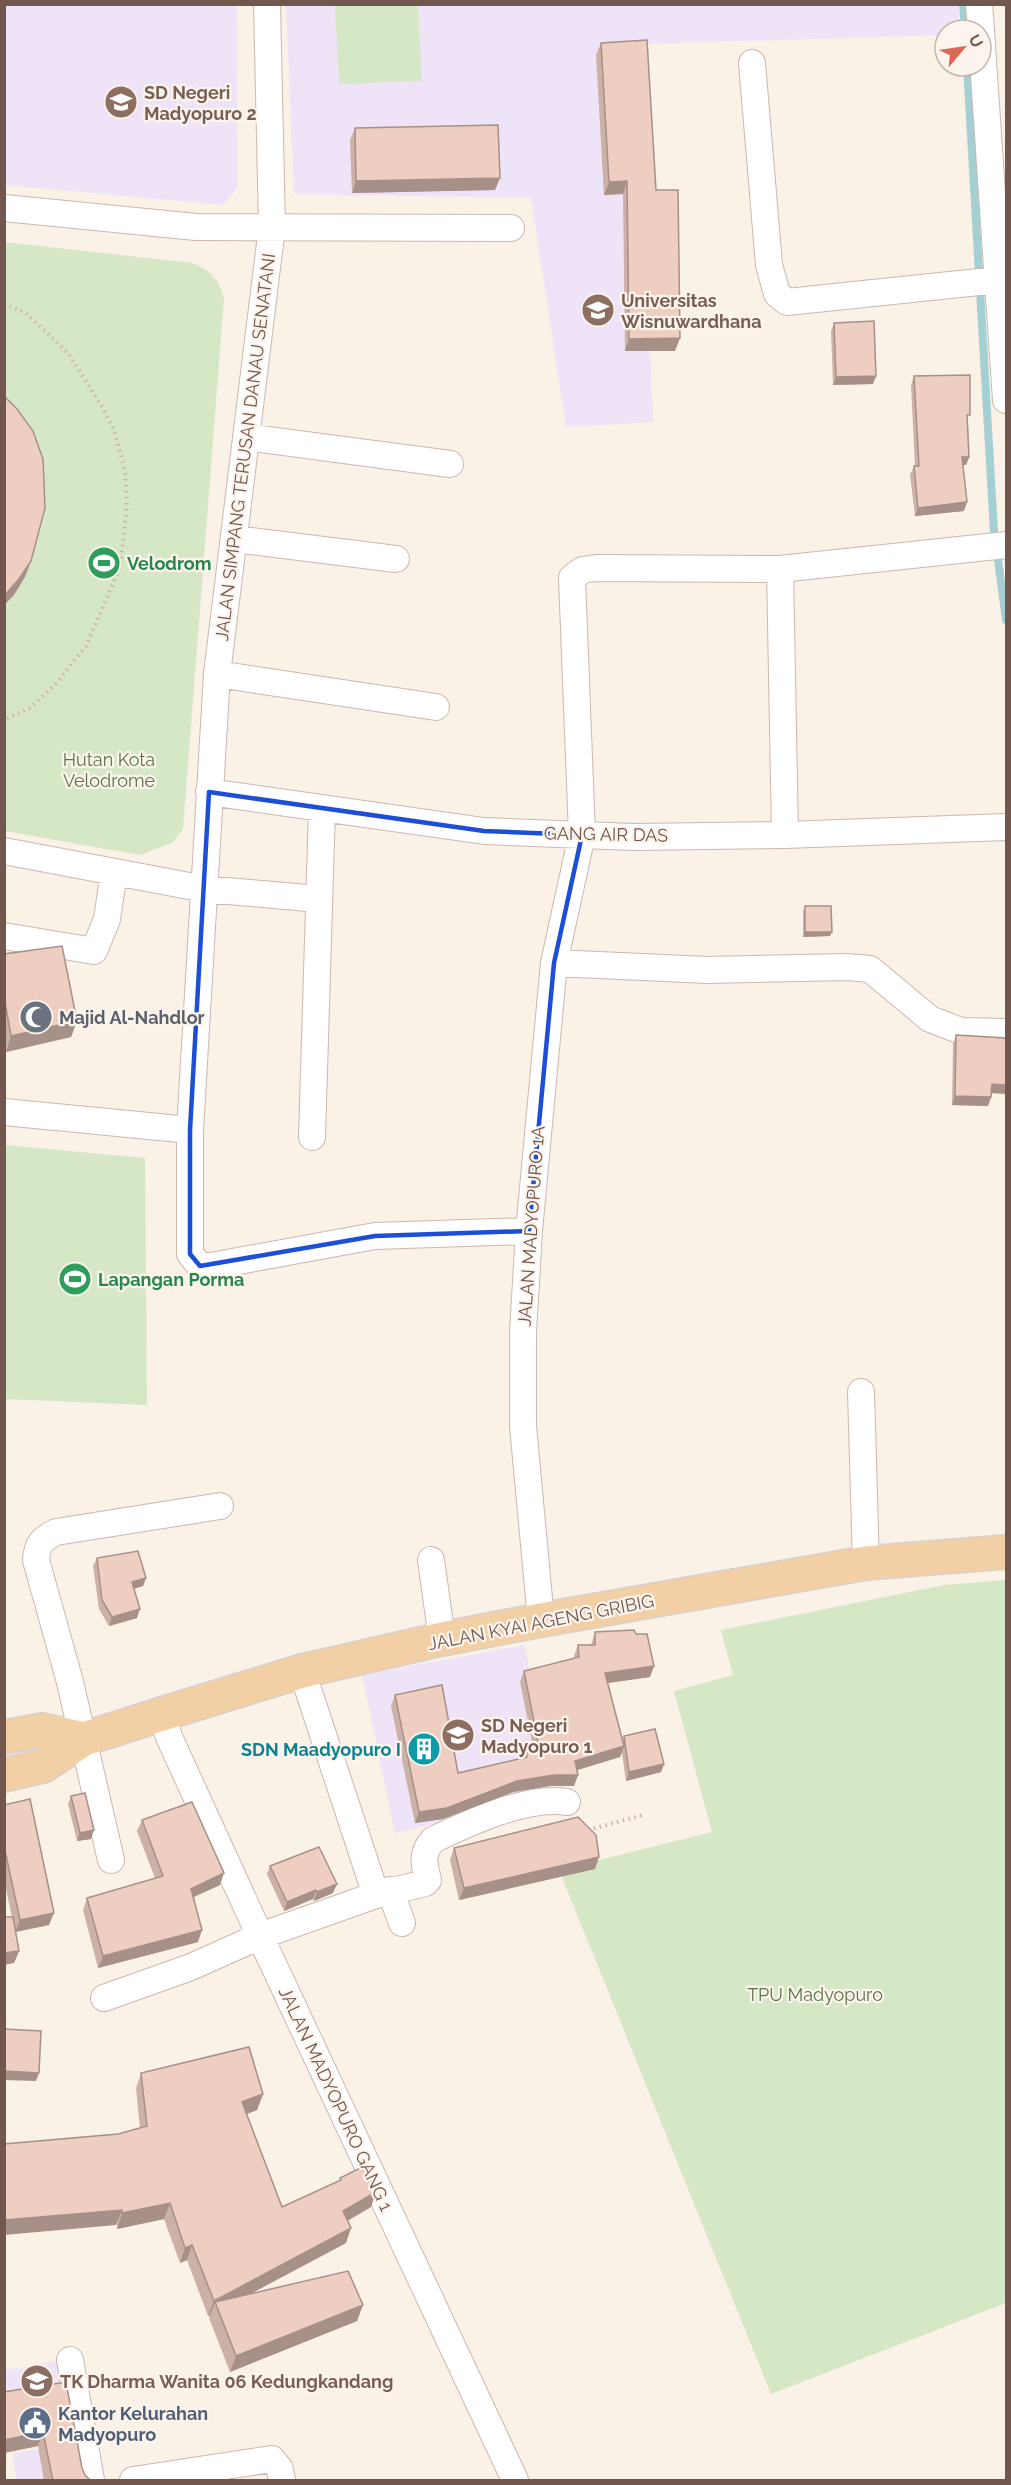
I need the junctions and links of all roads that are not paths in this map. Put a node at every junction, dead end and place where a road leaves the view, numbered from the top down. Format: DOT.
graph roads {
  1 [pos="267,4"];
  2 [pos="752,63"];
  3 [pos="989,78"];
  4 [pos="997,122"];
  5 [pos="4,208"];
  6 [pos="272,227"];
  7 [pos="511,228"];
  8 [pos="984,281"];
  9 [pos="1006,400"];
  10 [pos="246,437"];
  11 [pos="450,464"];
  12 [pos="234,539"];
  13 [pos="1006,545"];
  14 [pos="396,559"];
  15 [pos="780,569"];
  16 [pos="217,674"];
  17 [pos="436,707"];
  18 [pos="209,792"];
  19 [pos="322,808"];
  20 [pos="1006,827"];
  21 [pos="582,835"];
  22 [pos="784,835"];
  23 [pos="4,851"];
  24 [pos="114,872"];
  25 [pos="205,889"];
  26 [pos="319,899"];
  27 [pos="4,936"];
  28 [pos="554,963"];
  29 [pos="1006,1032"];
  30 [pos="4,1112"];
  31 [pos="190,1130"];
  32 [pos="312,1137"];
  33 [pos="529,1231"];
  34 [pos="861,1392"];
  35 [pos="220,1506"];
  36 [pos="1006,1552"];
  37 [pos="431,1560"];
  38 [pos="866,1563"];
  39 [pos="541,1620"];
  40 [pos="441,1629"];
  41 [pos="302,1671"];
  42 [pos="162,1714"];
  43 [pos="4,1737"];
  44 [pos="84,1739"];
  45 [pos="4,1775"];
  46 [pos="567,1802"];
  47 [pos="111,1860"];
  48 [pos="383,1892"];
  49 [pos="402,1923"];
  50 [pos="260,1936"];
  51 [pos="104,1998"];
  52 [pos="70,2360"];
  53 [pos="91,2481"];
  54 [pos="133,2481"];
  55 [pos="282,2481"];
  56 [pos="515,2481"];
  1 -- 6 [label="street, JALAN SIMPANG TERUSAN DANAU SENATANI"];
  2 -- 8 [label="street"];
  3 -- 4 [label="street"];
  4 -- 8 [label="street"];
  5 -- 6 [label="street"];
  6 -- 7 [label="street"];
  6 -- 10 [label="street, JALAN SIMPANG TERUSAN DANAU SENATANI"];
  8 -- 9 [label="street"];
  10 -- 11 [label="street"];
  10 -- 12 [label="street, JALAN SIMPANG TERUSAN DANAU SENATANI"];
  12 -- 14 [label="street"];
  12 -- 16 [label="street, JALAN SIMPANG TERUSAN DANAU SENATANI"];
  13 -- 15 [label="street"];
  15 -- 21 [label="street, JALAN MADYOPURO 1A"];
  15 -- 22 [label="street"];
  16 -- 17 [label="street"];
  16 -- 18 [label="street, JALAN SIMPANG TERUSAN DANAU SENATANI"];
  18 -- 19 [label="street, GANG AIR DAS"];
  18 -- 25 [label="street, JALAN SIMPANG TERUSAN DANAU SENATANI"];
  19 -- 21 [label="street, GANG AIR DAS"];
  19 -- 26 [label="street"];
  20 -- 22 [label="street, GANG AIR DAS"];
  21 -- 22 [label="street, GANG AIR DAS"];
  21 -- 28 [label="street, JALAN MADYOPURO 1A"];
  23 -- 24 [label="street"];
  24 -- 25 [label="street"];
  24 -- 27 [label="street"];
  25 -- 26 [label="street"];
  25 -- 31 [label="street, JALAN SIMPANG TERUSAN DANAU SENATANI"];
  26 -- 32 [label="street"];
  28 -- 29 [label="street"];
  28 -- 33 [label="street, JALAN MADYOPURO 1A"];
  30 -- 31 [label="street"];
  31 -- 33 [label="street, JALAN SIMPANG TERUSAN DANAU SENATANI"];
  33 -- 39 [label="street, JALAN MADYOPURO 1A"];
  34 -- 38 [label="street"];
  35 -- 44 [label="street"];
  36 -- 38 [label="main road, JALAN KYAI AGENG GRIBIG"];
  37 -- 40 [label="street"];
  38 -- 39 [label="main road, JALAN KYAI AGENG GRIBIG"];
  39 -- 40 [label="main road, JALAN KYAI AGENG GRIBIG"];
  40 -- 41 [label="main road, JALAN KYAI AGENG GRIBIG"];
  41 -- 42 [label="main road, JALAN KYAI AGENG GRIBIG"];
  41 -- 48 [label="street"];
  42 -- 44 [label="main road, JALAN KYAI AGENG GRIBIG"];
  42 -- 50 [label="street, JALAN MADYOPURO GANG 1"];
  43 -- 44 [label="main road, JALAN KYAI AGENG GRIBIG"];
  44 -- 45 [label="main road, JALAN KYAI AGENG GRIBIG"];
  44 -- 47 [label="street"];
  46 -- 48 [label="street"];
  48 -- 49 [label="street"];
  48 -- 50 [label="street"];
  50 -- 51 [label="street"];
  50 -- 56 [label="street, JALAN MADYOPURO GANG 1"];
  52 -- 53 [label="street"];
  54 -- 55 [label="street"];
}
